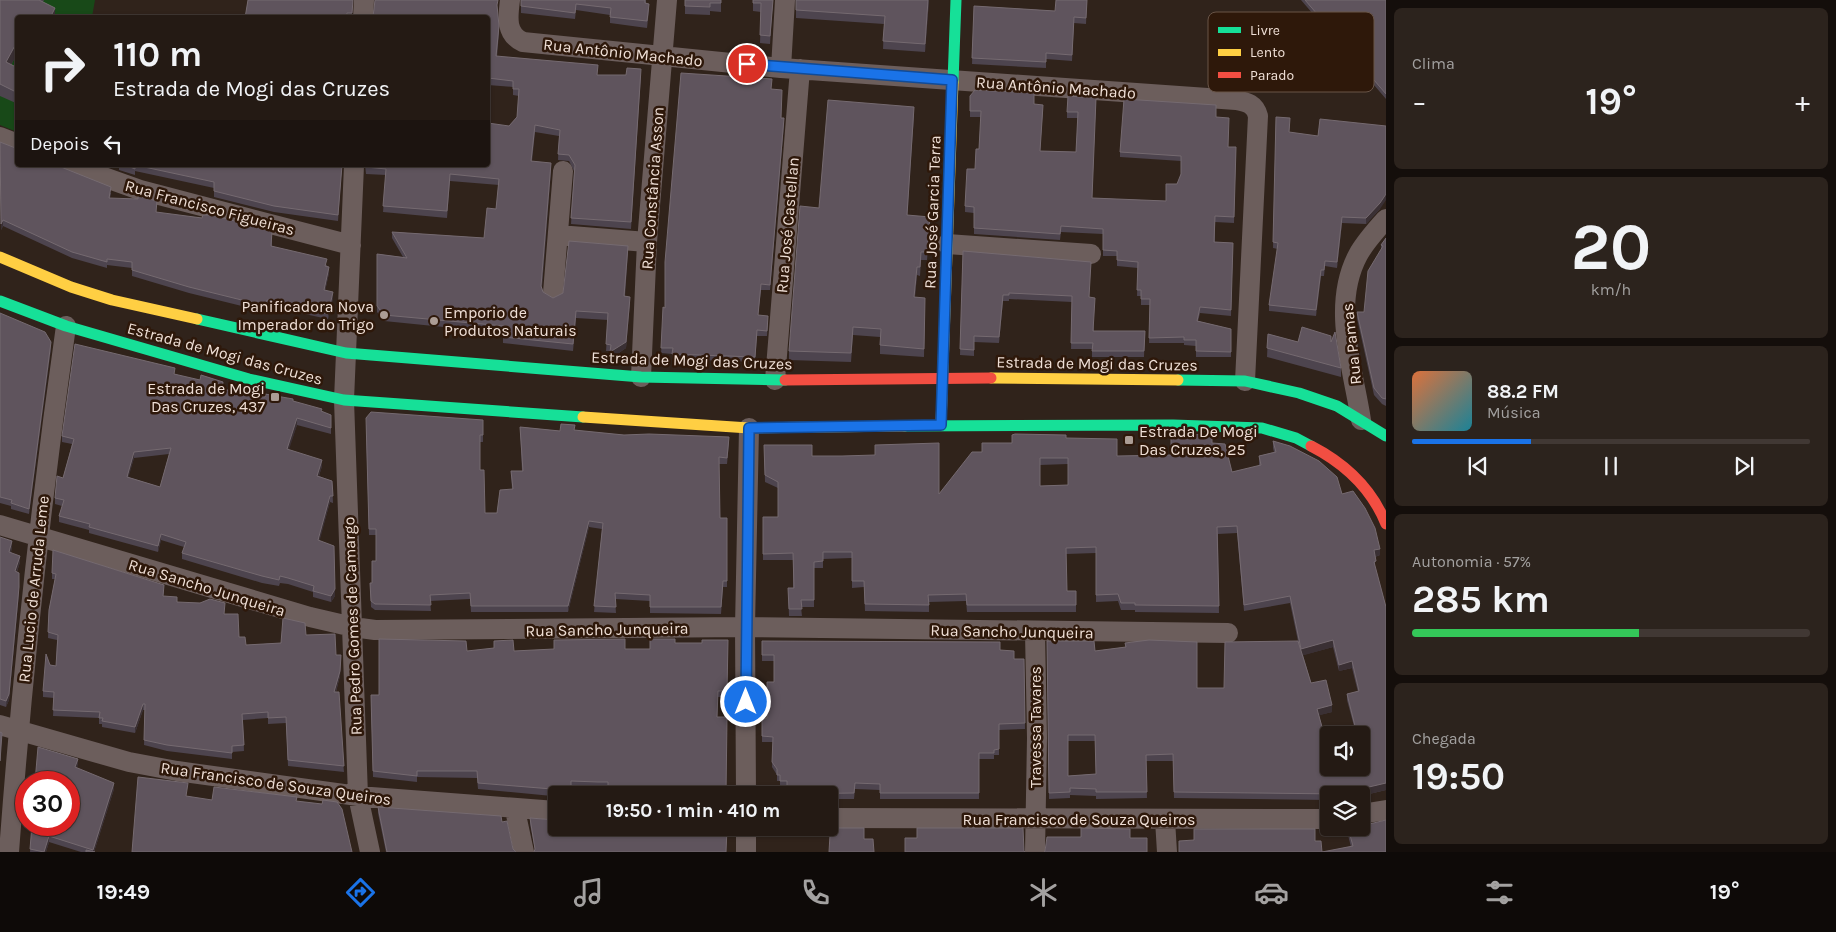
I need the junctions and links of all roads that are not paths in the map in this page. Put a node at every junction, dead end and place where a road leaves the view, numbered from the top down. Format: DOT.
graph roads {
  1 [pos="364,0"];
  2 [pos="510,0"];
  3 [pos="667,0"];
  4 [pos="785,0"];
  5 [pos="956,0"];
  6 [pos="363,15"];
  7 [pos="661,55"];
  8 [pos="790,69"];
  9 [pos="952,80"];
  10 [pos="0,137"];
  11 [pos="15,143"];
  12 [pos="76,167"];
  13 [pos="354,167"];
  14 [pos="563,171"];
  15 [pos="1386,219"];
  16 [pos="558,235"];
  17 [pos="647,242"];
  18 [pos="947,244"];
  19 [pos="351,245"];
  20 [pos="1091,254"];
  21 [pos="0,257"];
  22 [pos="553,293"];
  23 [pos="0,301"];
  24 [pos="66,326"];
  25 [pos="346,353"];
  26 [pos="641,377"];
  27 [pos="943,378"];
  28 [pos="775,380"];
  29 [pos="1245,381"];
  30 [pos="344,400"];
  31 [pos="1361,420"];
  32 [pos="941,425"];
  33 [pos="749,428"];
  34 [pos="1386,436"];
  35 [pos="1386,524"];
  36 [pos="0,525"];
  37 [pos="38,536"];
  38 [pos="353,627"];
  39 [pos="745,628"];
  40 [pos="1035,632"];
  41 [pos="1228,633"];
  42 [pos="9,728"];
  43 [pos="746,786"];
  44 [pos="358,796"];
  45 [pos="515,810"];
  46 [pos="1386,810"];
  47 [pos="548,811"];
  48 [pos="1370,813"];
  49 [pos="838,818"];
  50 [pos="1034,819"];
  51 [pos="1320,819"];
  52 [pos="1165,820"];
  53 [pos="746,836"];
  54 [pos="9,852"];
  55 [pos="370,852"];
  56 [pos="524,852"];
  57 [pos="746,852"];
  58 [pos="1034,852"];
  59 [pos="1167,852"];
  1 -- 6 [label="street"];
  2 -- 7 [label="street, Rua Antônio Machado"];
  3 -- 7 [label="street, Rua Constância Asson"];
  4 -- 8 [label="street, Rua José Castellan"];
  5 -- 9 [label="main road, Rua José Garcia Terra"];
  7 -- 8 [label="street, Rua Antônio Machado"];
  7 -- 17 [label="street, Rua Constância Asson"];
  8 -- 9 [label="street, Rua Antônio Machado"];
  8 -- 28 [label="street, Rua José Castellan"];
  9 -- 18 [label="main road, Rua José Garcia Terra"];
  9 -- 29 [label="street, Rua Antônio Machado"];
  10 -- 11 [label="street"];
  12 -- 19 [label="street, Rua Francisco Figueiras"];
  13 -- 19 [label="street, Rua Pedro Gomes de Camargo"];
  14 -- 16 [label="street"];
  15 -- 31 [label="street, Rua Pamas"];
  16 -- 17 [label="street"];
  16 -- 22 [label="street"];
  17 -- 26 [label="street, Rua Constância Asson"];
  18 -- 20 [label="street"];
  18 -- 27 [label="main road, Rua José Garcia Terra"];
  19 -- 25 [label="street, Rua Pedro Gomes de Camargo"];
  21 -- 25 [label="main road, Estrada de Mogi das Cruzes"];
  23 -- 24 [label="main road, Estrada de Mogi das Cruzes"];
  24 -- 30 [label="main road, Estrada de Mogi das Cruzes"];
  24 -- 37 [label="street, Rua Lucio de Arruda Leme"];
  25 -- 26 [label="main road, Estrada de Mogi das Cruzes"];
  25 -- 30 [label="street, Rua Pedro Gomes de Camargo"];
  26 -- 28 [label="main road, Estrada de Mogi das Cruzes"];
  27 -- 28 [label="main road, Estrada de Mogi das Cruzes"];
  27 -- 29 [label="main road, Estrada de Mogi das Cruzes"];
  27 -- 32 [label="main road, Rua José Garcia Terra"];
  29 -- 31 [label="main road, Estrada de Mogi das Cruzes"];
  30 -- 33 [label="main road, Estrada de Mogi das Cruzes"];
  30 -- 38 [label="street, Rua Pedro Gomes de Camargo"];
  31 -- 34 [label="main road, Estrada de Mogi das Cruzes"];
  32 -- 33 [label="main road, Estrada de Mogi das Cruzes"];
  32 -- 35 [label="main road, Estrada de Mogi das Cruzes"];
  33 -- 39 [label="street"];
  36 -- 37 [label="street, Rua Sancho Junqueira"];
  37 -- 38 [label="street, Rua Sancho Junqueira"];
  37 -- 42 [label="street, Rua Lucio de Arruda Leme"];
  38 -- 39 [label="street, Rua Sancho Junqueira"];
  38 -- 44 [label="street, Rua Pedro Gomes de Camargo"];
  39 -- 40 [label="street, Rua Sancho Junqueira"];
  39 -- 43 [label="street"];
  40 -- 41 [label="street, Rua Sancho Junqueira"];
  40 -- 50 [label="street, Travessa Tavares"];
  42 -- 44 [label="street, Rua Francisco de Souza Queiros"];
  42 -- 54 [label="street, Rua Lucio de Arruda Leme"];
  44 -- 45 [label="street, Rua Francisco de Souza Queiros"];
  44 -- 55 [label="street, Rua Pedro Gomes de Camargo"];
  45 -- 47 [label="street, Rua Francisco de Souza Queiros"];
  45 -- 56 [label="street"];
  46 -- 48 [label="street"];
  49 -- 50 [label="street, Rua Francisco de Souza Queiros"];
  50 -- 52 [label="street, Rua Francisco de Souza Queiros"];
  50 -- 58 [label="street, Travessa Tavares"];
  51 -- 52 [label="street, Rua Francisco de Souza Queiros"];
  52 -- 59 [label="street"];
  53 -- 57 [label="street"];
}
